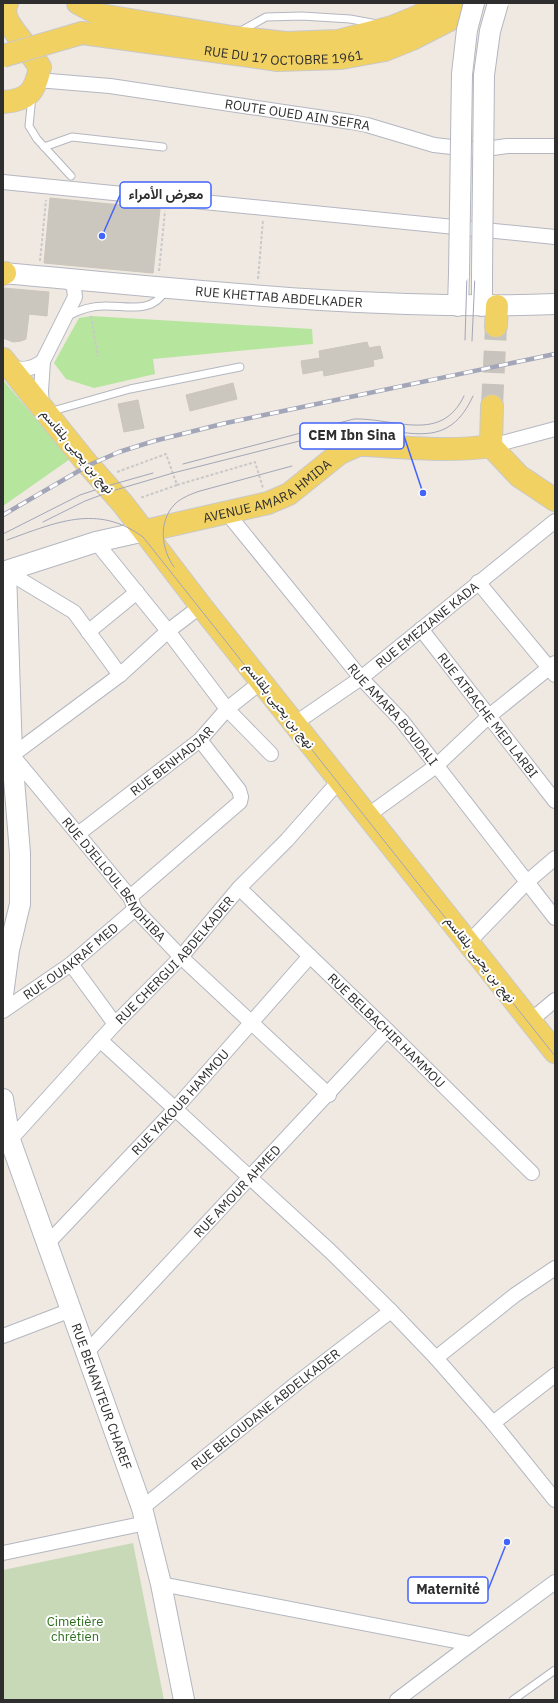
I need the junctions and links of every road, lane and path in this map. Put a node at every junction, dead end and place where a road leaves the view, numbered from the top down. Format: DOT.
graph roads {
  1 [pos="7,3"];
  2 [pos="78,3"];
  3 [pos="441,3"];
  4 [pos="473,3"];
  5 [pos="498,3"];
  6 [pos="100,15"];
  7 [pos="89,34"];
  8 [pos="3,56"];
  9 [pos="35,85"];
  10 [pos="3,102"];
  11 [pos="555,146"];
  12 [pos="44,147"];
  13 [pos="163,147"];
  14 [pos="71,176"];
  15 [pos="3,182"];
  16 [pos="48,186"];
  17 [pos="167,198"];
  18 [pos="264,208"];
  19 [pos="555,237"];
  20 [pos="4,273"];
  21 [pos="38,276"];
  22 [pos="69,279"];
  23 [pos="106,283"];
  24 [pos="162,288"];
  25 [pos="256,296"];
  26 [pos="74,302"];
  27 [pos="555,304"];
  28 [pos="458,306"];
  29 [pos="90,307"];
  30 [pos="492,313"];
  31 [pos="66,317"];
  32 [pos="98,357"];
  33 [pos="43,361"];
  34 [pos="6,363"];
  35 [pos="240,367"];
  36 [pos="492,406"];
  37 [pos="44,411"];
  38 [pos="555,429"];
  39 [pos="491,446"];
  40 [pos="260,474"];
  41 [pos="101,478"];
  42 [pos="177,485"];
  43 [pos="555,500"];
  44 [pos="123,504"];
  45 [pos="228,513"];
  46 [pos="555,521"];
  47 [pos="145,532"];
  48 [pos="96,542"];
  49 [pos="4,571"];
  50 [pos="478,582"];
  51 [pos="137,592"];
  52 [pos="201,606"];
  53 [pos="421,629"];
  54 [pos="168,631"];
  55 [pos="88,632"];
  56 [pos="553,669"];
  57 [pos="120,675"];
  58 [pos="361,678"];
  59 [pos="261,682"];
  60 [pos="227,709"];
  61 [pos="488,716"];
  62 [pos="294,724"];
  63 [pos="200,740"];
  64 [pos="271,754"];
  65 [pos="6,757"];
  66 [pos="436,766"];
  67 [pos="339,781"];
  68 [pos="555,801"];
  69 [pos="367,816"];
  70 [pos="78,834"];
  71 [pos="555,858"];
  72 [pos="527,882"];
  73 [pos="239,888"];
  74 [pos="132,903"];
  75 [pos="555,918"];
  76 [pos="468,943"];
  77 [pos="310,956"];
  78 [pos="181,958"];
  79 [pos="71,964"];
  80 [pos="3,995"];
  81 [pos="555,1000"];
  82 [pos="3,1011"];
  83 [pos="530,1021"];
  84 [pos="252,1022"];
  85 [pos="115,1024"];
  86 [pos="387,1030"];
  87 [pos="100,1040"];
  88 [pos="555,1052"];
  89 [pos="328,1094"];
  90 [pos="3,1099"];
  91 [pos="176,1108"];
  92 [pos="6,1144"];
  93 [pos="532,1173"];
  94 [pos="250,1177"];
  95 [pos="46,1245"];
  96 [pos="555,1268"];
  97 [pos="71,1310"];
  98 [pos="391,1312"];
  99 [pos="3,1336"];
  100 [pos="87,1352"];
  101 [pos="436,1358"];
  102 [pos="555,1375"];
  103 [pos="493,1423"];
  104 [pos="555,1500"];
  105 [pos="144,1516"];
  106 [pos="3,1553"];
  107 [pos="555,1582"];
  108 [pos="161,1584"];
  109 [pos="471,1644"];
  110 [pos="555,1670"];
  111 [pos="184,1700"];
  112 [pos="397,1700"];
  113 [pos="513,1700"];
  1 -- 9 [label="main road"];
  2 -- 6 [label="main road, RUE DU 17 OCTOBRE 1961"];
  3 -- 6 [label="main road, RUE DU 17 OCTOBRE 1961"];
  4 -- 7 [label="main road, RUE DU 17 OCTOBRE 1961"];
  4 -- 28 [label="main road, bridge"];
  5 -- 30 [label="main road, bridge"];
  6 -- 7 [label="main road"];
  7 -- 8 [label="main road, bridge"];
  9 -- 10 [label="main road"];
  9 -- 11 [label="street, ROUTE OUED AIN SEFRA"];
  9 -- 12 [label="lane"];
  12 -- 13 [label="lane"];
  12 -- 14 [label="lane"];
  15 -- 16 [label="street"];
  16 -- 17 [label="street"];
  16 -- 21 [label="path"];
  17 -- 18 [label="street"];
  17 -- 24 [label="path"];
  18 -- 19 [label="street"];
  18 -- 25 [label="path"];
  20 -- 21 [label="main road, RUE KHETTAB ABDELKADER"];
  21 -- 22 [label="main road, RUE KHETTAB ABDELKADER"];
  22 -- 23 [label="main road, RUE KHETTAB ABDELKADER"];
  22 -- 26 [label="street"];
  23 -- 24 [label="main road, RUE KHETTAB ABDELKADER"];
  23 -- 26 [label="street"];
  24 -- 25 [label="main road, RUE KHETTAB ABDELKADER"];
  24 -- 29 [label="lane"];
  25 -- 28 [label="main road, RUE KHETTAB ABDELKADER"];
  26 -- 31 [label="street"];
  27 -- 30 [label="main road, RUE KHETTAB ABDELKADER"];
  28 -- 30 [label="main road, RUE KHETTAB ABDELKADER"];
  29 -- 31 [label="lane"];
  29 -- 32 [label="path"];
  31 -- 33 [label="street"];
  33 -- 34 [label="street"];
  33 -- 37 [label="street"];
  34 -- 37 [label="main road, نهج بن يحيى بلقاسم"];
  35 -- 37 [label="lane"];
  36 -- 39 [label="main road"];
  37 -- 41 [label="main road, نهج بن يحيى بلقاسم"];
  38 -- 39 [label="street"];
  39 -- 43 [label="main road"];
  39 -- 45 [label="main road, AVENUE AMARA HMIDA"];
  40 -- 42 [label="path"];
  41 -- 42 [label="path"];
  41 -- 44 [label="main road, نهج بن يحيى بلقاسم"];
  42 -- 44 [label="path"];
  44 -- 47 [label="main road, نهج بن يحيى بلقاسم"];
  45 -- 47 [label="main road, AVENUE AMARA HMIDA"];
  45 -- 58 [label="street, RUE AMARA BOUDALI"];
  46 -- 50 [label="street, RUE EMEZIANE KADA"];
  47 -- 48 [label="main road"];
  47 -- 52 [label="main road, نهج بن يحيى بلقاسم"];
  48 -- 49 [label="main road"];
  48 -- 51 [label="street"];
  49 -- 55 [label="street"];
  49 -- 65 [label="main road"];
  50 -- 53 [label="street, RUE EMEZIANE KADA"];
  50 -- 56 [label="street"];
  51 -- 54 [label="street"];
  51 -- 55 [label="street"];
  52 -- 54 [label="street"];
  52 -- 59 [label="main road, نهج بن يحيى بلقاسم"];
  53 -- 58 [label="street, RUE EMEZIANE KADA"];
  53 -- 61 [label="street, RUE ATRACHE MED LARBI"];
  54 -- 57 [label="street"];
  54 -- 60 [label="street"];
  55 -- 57 [label="street"];
  56 -- 61 [label="street"];
  57 -- 65 [label="street"];
  58 -- 62 [label="street, RUE EMEZIANE KADA"];
  58 -- 66 [label="street, RUE AMARA BOUDALI"];
  59 -- 60 [label="street, RUE BENHADJAR"];
  59 -- 62 [label="main road, نهج بن يحيى بلقاسم"];
  60 -- 63 [label="street, RUE BENHADJAR"];
  60 -- 64 [label="street"];
  61 -- 66 [label="street"];
  61 -- 68 [label="street, RUE ATRACHE MED LARBI"];
  62 -- 67 [label="main road, نهج بن يحيى بلقاسم"];
  63 -- 70 [label="street, RUE BENHADJAR"];
  63 -- 74 [label="street, RUE OUAKRAF MED"];
  65 -- 70 [label="street, RUE DJELLOUL BENDHIBA"];
  65 -- 80 [label="main road"];
  66 -- 69 [label="street"];
  66 -- 72 [label="street, RUE AMARA BOUDALI"];
  67 -- 69 [label="main road, نهج بن يحيى بلقاسم"];
  67 -- 73 [label="street, RUE CHERGUI ABDELKADER"];
  69 -- 76 [label="main road, نهج بن يحيى بلقاسم"];
  70 -- 74 [label="street, RUE DJELLOUL BENDHIBA"];
  71 -- 72 [label="street"];
  72 -- 75 [label="street, RUE AMARA BOUDALI"];
  72 -- 76 [label="street"];
  73 -- 77 [label="street, RUE BELBACHIR HAMMOU"];
  73 -- 78 [label="street, RUE CHERGUI ABDELKADER"];
  74 -- 78 [label="street, RUE DJELLOUL BENDHIBA"];
  74 -- 79 [label="street, RUE OUAKRAF MED"];
  76 -- 83 [label="main road, نهج بن يحيى بلقاسم"];
  77 -- 84 [label="street, RUE YAKOUB HAMMOU"];
  77 -- 86 [label="street, RUE BELBACHIR HAMMOU"];
  78 -- 84 [label="street, RUE DJELLOUL BENDHIBA"];
  78 -- 85 [label="street, RUE CHERGUI ABDELKADER"];
  79 -- 82 [label="street, RUE OUAKRAF MED"];
  79 -- 85 [label="street"];
  81 -- 83 [label="street"];
  83 -- 88 [label="main road, نهج بن يحيى بلقاسم"];
  84 -- 89 [label="street, RUE DJELLOUL BENDHIBA"];
  84 -- 91 [label="street, RUE YAKOUB HAMMOU"];
  85 -- 87 [label="street, RUE CHERGUI ABDELKADER"];
  86 -- 89 [label="street, RUE AMOUR AHMED"];
  86 -- 93 [label="street, RUE BELBACHIR HAMMOU"];
  87 -- 91 [label="street"];
  87 -- 92 [label="street, RUE CHERGUI ABDELKADER"];
  89 -- 94 [label="street, RUE AMOUR AHMED"];
  90 -- 92 [label="main road, RUE BENANTEUR CHAREF"];
  91 -- 94 [label="street"];
  91 -- 95 [label="street, RUE YAKOUB HAMMOU"];
  92 -- 95 [label="main road, RUE BENANTEUR CHAREF"];
  94 -- 98 [label="street"];
  94 -- 100 [label="street, RUE AMOUR AHMED"];
  95 -- 97 [label="main road, RUE BENANTEUR CHAREF"];
  96 -- 101 [label="street"];
  97 -- 99 [label="street"];
  97 -- 100 [label="main road, RUE BENANTEUR CHAREF"];
  98 -- 101 [label="street"];
  98 -- 105 [label="street, RUE BELOUDANE ABDELKADER"];
  100 -- 105 [label="main road, RUE BENANTEUR CHAREF"];
  101 -- 103 [label="street"];
  102 -- 103 [label="street"];
  103 -- 104 [label="street"];
  105 -- 106 [label="street, RUE BELOUDANE ABDELKADER"];
  105 -- 108 [label="main road, RUE BENANTEUR CHAREF"];
  107 -- 109 [label="street"];
  108 -- 109 [label="street"];
  108 -- 111 [label="main road, RUE BENANTEUR CHAREF"];
  109 -- 112 [label="street"];
  110 -- 113 [label="lane"];
}
